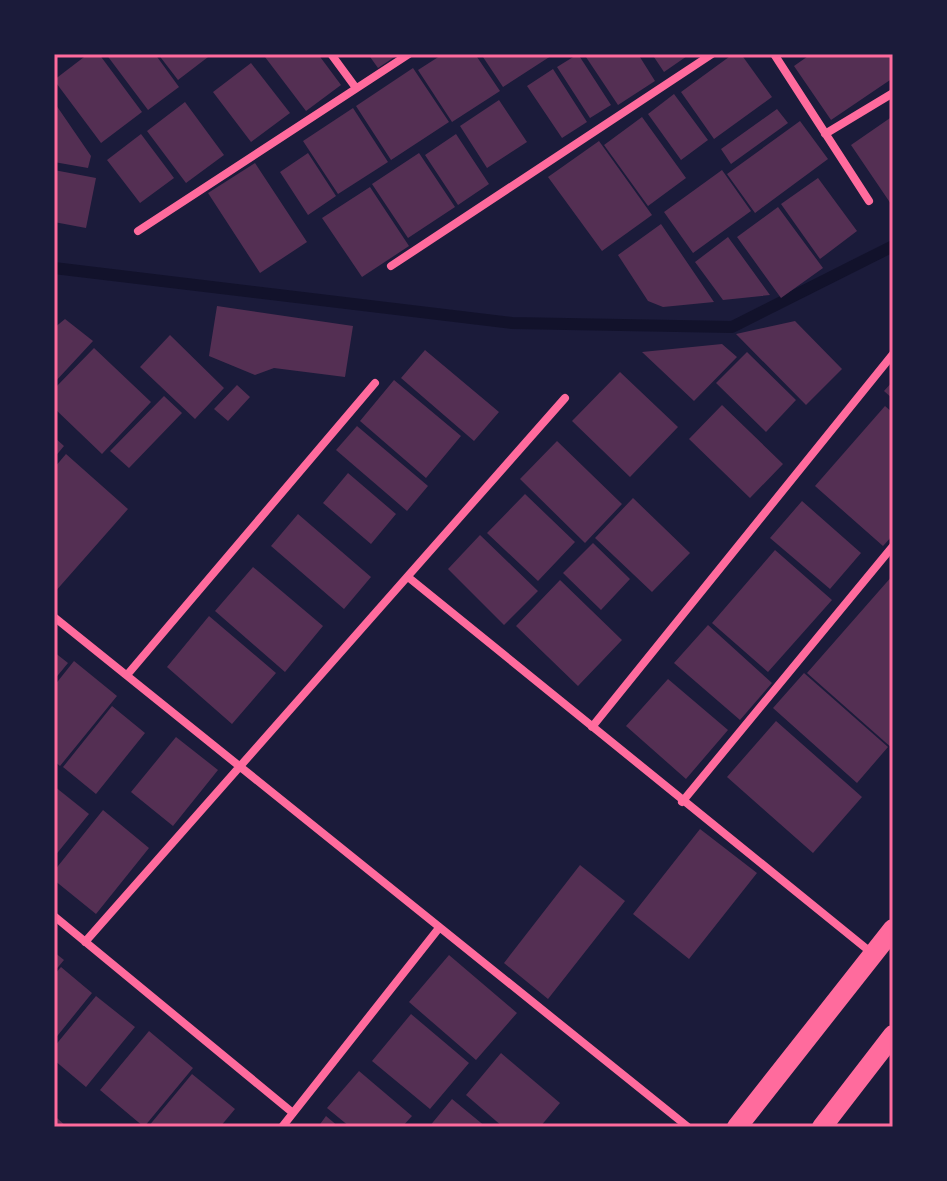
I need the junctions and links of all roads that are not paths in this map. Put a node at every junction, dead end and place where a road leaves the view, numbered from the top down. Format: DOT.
graph roads {
  1 [pos="331,54"];
  2 [pos="409,54"];
  3 [pos="712,54"];
  4 [pos="774,54"];
  5 [pos="356,88"];
  6 [pos="893,93"];
  7 [pos="825,134"];
  8 [pos="869,201"];
  9 [pos="138,231"];
  10 [pos="391,266"];
  11 [pos="893,354"];
  12 [pos="375,383"];
  13 [pos="565,398"];
  14 [pos="893,546"];
  15 [pos="408,577"];
  16 [pos="54,617"];
  17 [pos="127,675"];
  18 [pos="592,727"];
  19 [pos="241,764"];
  20 [pos="682,802"];
  21 [pos="54,916"];
  22 [pos="439,928"];
  23 [pos="893,929"];
  24 [pos="85,942"];
  25 [pos="873,954"];
  26 [pos="893,1035"];
  27 [pos="293,1113"];
  28 [pos="282,1127"];
  29 [pos="688,1127"];
  30 [pos="737,1127"];
  31 [pos="822,1127"];
  1 -- 5 [label="street"];
  2 -- 5 [label="street"];
  3 -- 10 [label="street"];
  4 -- 7 [label="street"];
  5 -- 9 [label="street"];
  6 -- 7 [label="street"];
  7 -- 8 [label="street"];
  11 -- 18 [label="street"];
  12 -- 17 [label="street"];
  13 -- 15 [label="street"];
  14 -- 20 [label="street"];
  15 -- 18 [label="street"];
  15 -- 19 [label="street"];
  16 -- 17 [label="street"];
  17 -- 19 [label="street"];
  18 -- 20 [label="street"];
  19 -- 22 [label="street"];
  19 -- 24 [label="street"];
  20 -- 25 [label="street"];
  21 -- 24 [label="street"];
  22 -- 27 [label="street"];
  22 -- 29 [label="street"];
  23 -- 25 [label="main road"];
  24 -- 27 [label="street"];
  25 -- 30 [label="main road"];
  26 -- 31 [label="main road"];
  27 -- 28 [label="street"];
}
